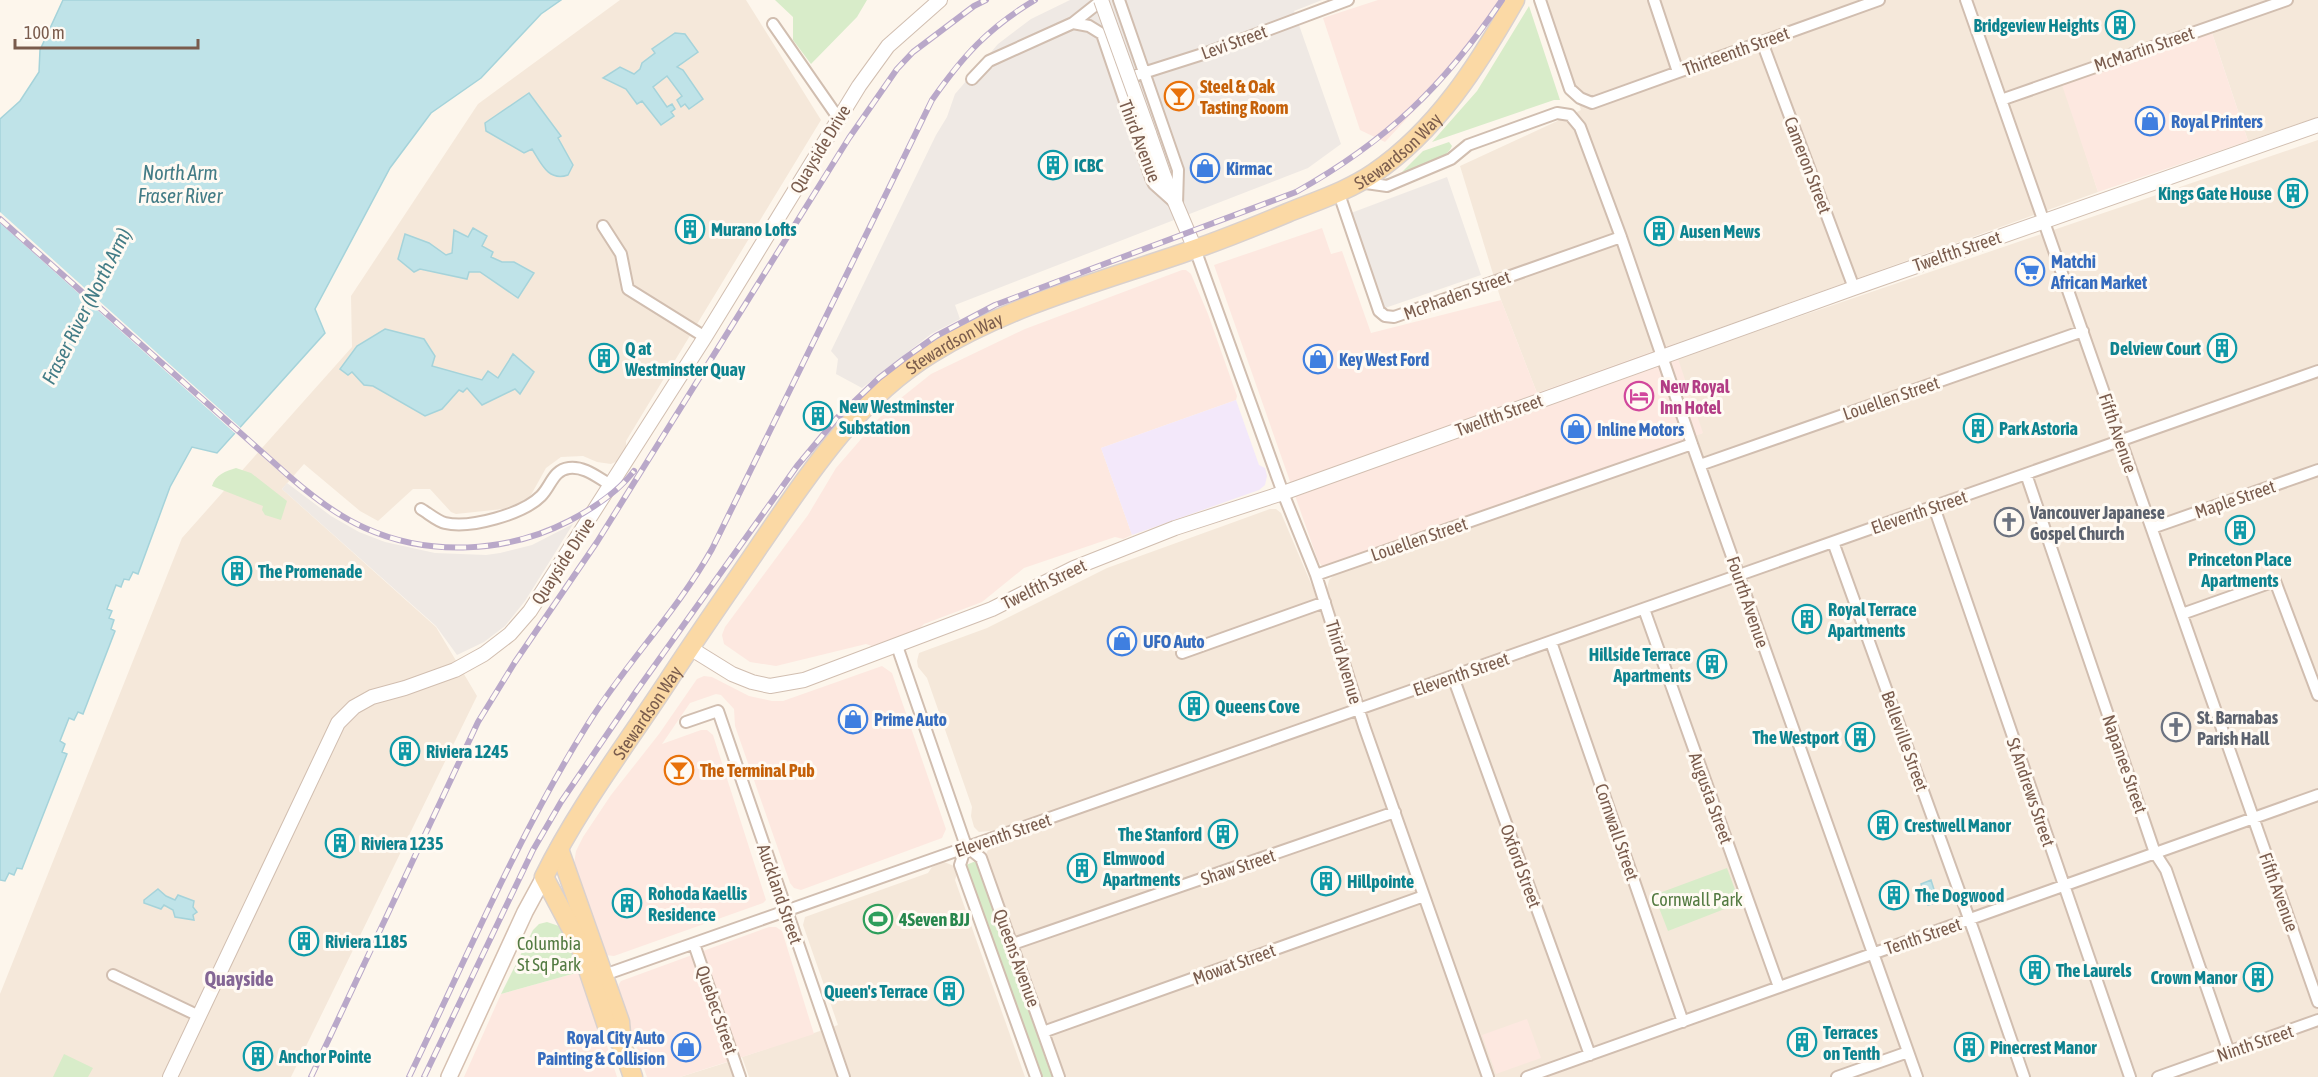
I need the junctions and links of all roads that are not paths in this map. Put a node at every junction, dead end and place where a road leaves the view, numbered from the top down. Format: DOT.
graph roads {
  1 [pos="1102,0"];
  2 [pos="1119,0"];
  3 [pos="1348,0"];
  4 [pos="1515,0"];
  5 [pos="1540,0"];
  6 [pos="1654,0"];
  7 [pos="1879,0"];
  8 [pos="1966,0"];
  9 [pos="2287,0"];
  10 [pos="936,2"];
  11 [pos="1849,5"];
  12 [pos="1073,23"];
  13 [pos="773,24"];
  14 [pos="1762,42"];
  15 [pos="1678,72"];
  16 [pos="1143,73"];
  17 [pos="972,79"];
  18 [pos="1118,81"];
  19 [pos="2001,100"];
  20 [pos="839,119"];
  21 [pos="2318,125"];
  22 [pos="1359,182"];
  23 [pos="1338,191"];
  24 [pos="1177,204"];
  25 [pos="2044,220"];
  26 [pos="603,226"];
  27 [pos="1621,237"];
  28 [pos="1195,249"];
  29 [pos="1854,288"];
  30 [pos="2083,331"];
  31 [pos="705,337"];
  32 [pos="1661,357"];
  33 [pos="2318,371"];
  34 [pos="2121,441"];
  35 [pos="1692,444"];
  36 [pos="1700,465"];
  37 [pos="2318,470"];
  38 [pos="2026,474"];
  39 [pos="611,485"];
  40 [pos="1283,493"];
  41 [pos="1934,507"];
  42 [pos="421,509"];
  43 [pos="2152,528"];
  44 [pos="1833,542"];
  45 [pos="1316,575"];
  46 [pos="1739,576"];
  47 [pos="1325,602"];
  48 [pos="1644,609"];
  49 [pos="2182,614"];
  50 [pos="1551,642"];
  51 [pos="897,646"];
  52 [pos="690,648"];
  53 [pos="1182,653"];
  54 [pos="1453,677"];
  55 [pos="2318,695"];
  56 [pos="1359,710"];
  57 [pos="686,722"];
  58 [pos="2318,795"];
  59 [pos="1395,812"];
  60 [pos="2253,818"];
  61 [pos="966,846"];
  62 [pos="559,849"];
  63 [pos="2156,853"];
  64 [pos="544,877"];
  65 [pos="2063,886"];
  66 [pos="1425,896"];
  67 [pos="786,912"];
  68 [pos="1970,920"];
  69 [pos="694,944"];
  70 [pos="1012,944"];
  71 [pos="1872,954"];
  72 [pos="113,975"];
  73 [pos="604,975"];
  74 [pos="1779,987"];
  75 [pos="2318,1002"];
  76 [pos="199,1016"];
  77 [pos="2318,1020"];
  78 [pos="1683,1022"];
  79 [pos="1043,1032"];
  80 [pos="622,1045"];
  81 [pos="1908,1052"];
  82 [pos="2229,1052"];
  83 [pos="1590,1055"];
  84 [pos="170,1077"];
  85 [pos="450,1077"];
  86 [pos="633,1077"];
  87 [pos="740,1077"];
  88 [pos="844,1077"];
  89 [pos="1036,1077"];
  90 [pos="1059,1077"];
  91 [pos="1488,1077"];
  92 [pos="1527,1077"];
  93 [pos="1837,1077"];
  94 [pos="1917,1077"];
  95 [pos="2024,1077"];
  96 [pos="2130,1077"];
  97 [pos="2158,1077"];
  1 -- 12 [label="street"];
  1 -- 24 [label="street, bridge"];
  2 -- 16 [label="street, Third Avenue"];
  3 -- 16 [label="street, Levi Street"];
  4 -- 22 [label="main road, Stewardson Way"];
  5 -- 15 [label="street, Thirteenth Street"];
  6 -- 15 [label="street"];
  7 -- 11 [label="street, Thirteenth Street"];
  8 -- 19 [label="street, Fifth Avenue"];
  9 -- 19 [label="street, McMartin Street"];
  10 -- 20 [label="street, Quayside Drive"];
  11 -- 14 [label="street, Thirteenth Street"];
  12 -- 17 [label="street"];
  12 -- 18 [label="street, Third Avenue"];
  13 -- 20 [label="street"];
  14 -- 15 [label="street, Thirteenth Street"];
  14 -- 29 [label="street, Cameron Street"];
  16 -- 18 [label="street, Levi Street"];
  16 -- 24 [label="street, Third Avenue"];
  18 -- 24 [label="street, Third Avenue"];
  19 -- 25 [label="street, Fifth Avenue"];
  20 -- 31 [label="street, Quayside Drive"];
  21 -- 25 [label="street, Twelfth Street"];
  22 -- 23 [label="main road, Stewardson Way"];
  22 -- 27 [label="street, Fourth Avenue"];
  23 -- 27 [label="street, McPhaden Street"];
  23 -- 28 [label="main road, Stewardson Way"];
  24 -- 28 [label="street"];
  25 -- 29 [label="street, Twelfth Street"];
  25 -- 30 [label="street, Fifth Avenue"];
  26 -- 31 [label="street"];
  27 -- 32 [label="street, Fourth Avenue"];
  28 -- 40 [label="street, Third Avenue"];
  28 -- 52 [label="main road, Stewardson Way"];
  29 -- 32 [label="street, Twelfth Street"];
  30 -- 34 [label="street, Fifth Avenue"];
  30 -- 36 [label="street, Louellen Street"];
  31 -- 39 [label="street, Quayside Drive"];
  32 -- 35 [label="street, Fourth Avenue"];
  32 -- 40 [label="street, Twelfth Street"];
  33 -- 34 [label="street, Eleventh Street"];
  34 -- 38 [label="street, Eleventh Street"];
  34 -- 43 [label="street, Fifth Avenue"];
  35 -- 36 [label="street, Fourth Avenue"];
  35 -- 45 [label="street, Louellen Street"];
  36 -- 46 [label="street, Fourth Avenue"];
  37 -- 43 [label="street, Maple Street"];
  38 -- 41 [label="street, Eleventh Street"];
  38 -- 63 [label="street, Napanee Street"];
  39 -- 42 [label="street"];
  39 -- 76 [label="street, Quayside Drive"];
  40 -- 45 [label="street, Third Avenue"];
  40 -- 51 [label="street, Twelfth Street"];
  41 -- 44 [label="street, Eleventh Street"];
  41 -- 65 [label="street, St Andrews Street"];
  43 -- 49 [label="street, Fifth Avenue"];
  44 -- 46 [label="street, Eleventh Street"];
  44 -- 68 [label="street, Belleville Street"];
  45 -- 47 [label="street, Third Avenue"];
  46 -- 48 [label="street, Eleventh Street"];
  46 -- 71 [label="street, Fourth Avenue"];
  47 -- 53 [label="street"];
  47 -- 56 [label="street, Third Avenue"];
  48 -- 50 [label="street, Eleventh Street"];
  48 -- 74 [label="street, Augusta Street"];
  49 -- 55 [label="street"];
  49 -- 60 [label="street, Fifth Avenue"];
  50 -- 54 [label="street, Eleventh Street"];
  50 -- 78 [label="street, Cornwall Street"];
  51 -- 52 [label="street, Twelfth Street"];
  51 -- 61 [label="street, Queens Avenue"];
  52 -- 62 [label="main road, Stewardson Way"];
  54 -- 56 [label="street, Eleventh Street"];
  54 -- 83 [label="street, Oxford Street"];
  56 -- 59 [label="street, Third Avenue"];
  56 -- 61 [label="street, Eleventh Street"];
  57 -- 67 [label="street, Auckland Street"];
  58 -- 60 [label="street, Tenth Street"];
  59 -- 66 [label="street, Third Avenue"];
  59 -- 70 [label="street, Shaw Street"];
  60 -- 63 [label="street, Tenth Street"];
  60 -- 75 [label="street, Fifth Avenue"];
  61 -- 67 [label="street, Eleventh Street"];
  61 -- 70 [label="street, Queens Avenue"];
  61 -- 89 [label="street, Queens Avenue"];
  62 -- 64 [label="main road, Stewardson Way"];
  62 -- 73 [label="main road"];
  63 -- 65 [label="street, Tenth Street"];
  63 -- 82 [label="street, Napanee Street"];
  64 -- 80 [label="main road"];
  64 -- 85 [label="main road"];
  65 -- 68 [label="street, Tenth Street"];
  65 -- 96 [label="street, St Andrews Street"];
  66 -- 79 [label="street, Mowat Street"];
  66 -- 91 [label="street, Third Avenue"];
  67 -- 69 [label="street, Eleventh Street"];
  67 -- 88 [label="street, Auckland Street"];
  68 -- 71 [label="street, Tenth Street"];
  68 -- 95 [label="street, Belleville Street"];
  69 -- 73 [label="street, Eleventh Street"];
  69 -- 87 [label="street, Quebec Street"];
  70 -- 79 [label="street, Queens Avenue"];
  71 -- 74 [label="street, Tenth Street"];
  71 -- 81 [label="street, Fourth Avenue"];
  72 -- 76 [label="street"];
  73 -- 80 [label="main road"];
  74 -- 78 [label="street, Tenth Street"];
  76 -- 84 [label="street, Quayside Drive"];
  77 -- 82 [label="street, Ninth Street"];
  78 -- 83 [label="street, Tenth Street"];
  79 -- 90 [label="street, Queens Avenue"];
  80 -- 86 [label="main road"];
  81 -- 93 [label="street"];
  81 -- 94 [label="street, Fourth Avenue"];
  82 -- 97 [label="street, Ninth Street"];
  83 -- 92 [label="street, Tenth Street"];
}
